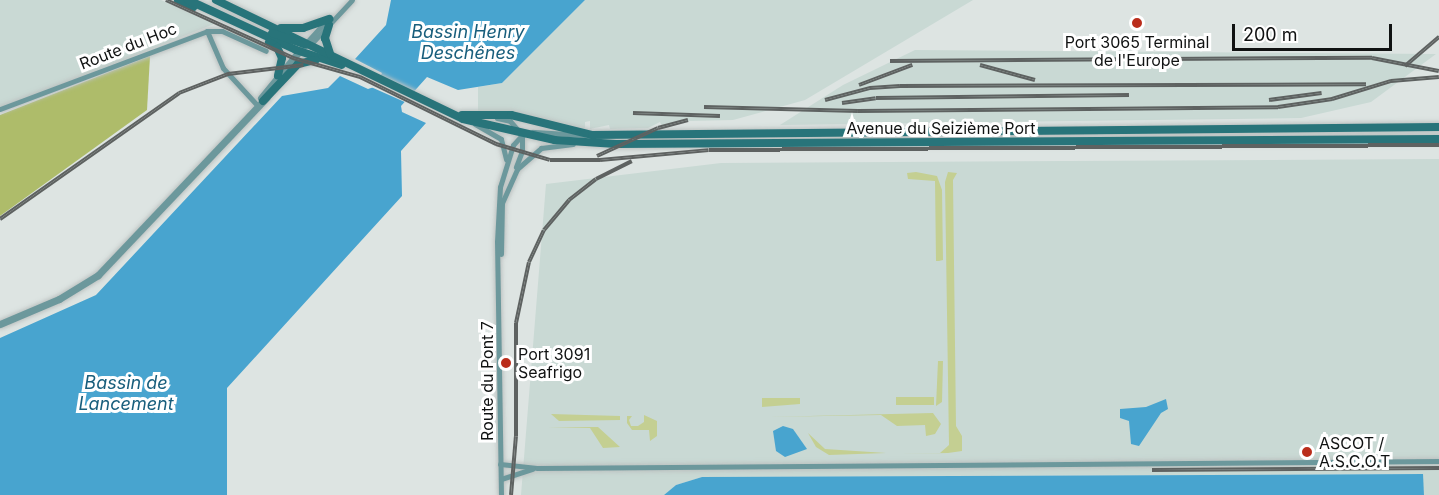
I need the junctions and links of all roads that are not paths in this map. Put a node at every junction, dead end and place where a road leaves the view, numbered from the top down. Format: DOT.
graph roads {
  1 [pos="178,0"];
  2 [pos="189,0"];
  3 [pos="216,0"];
  4 [pos="350,0"];
  5 [pos="329,22"];
  6 [pos="272,26"];
  7 [pos="207,31"];
  8 [pos="305,47"];
  9 [pos="266,51"];
  10 [pos="329,57"];
  11 [pos="278,76"];
  12 [pos="259,104"];
  13 [pos="0,109"];
  14 [pos="448,112"];
  15 [pos="489,117"];
  16 [pos="463,119"];
  17 [pos="1439,127"];
  18 [pos="522,135"];
  19 [pos="592,135"];
  20 [pos="1439,139"];
  21 [pos="616,144"];
  22 [pos="505,166"];
  23 [pos="512,177"];
  24 [pos="499,267"];
  25 [pos="0,324"];
  26 [pos="1439,461"];
  27 [pos="500,464"];
  28 [pos="537,468"];
  29 [pos="501,479"];
  30 [pos="501,495"];
  1 -- 11 [label="main road"];
  2 -- 8 [label="main road"];
  3 -- 6 [label="main road"];
  4 -- 5 [label="street"];
  5 -- 6 [label="main road"];
  5 -- 8 [label="street"];
  5 -- 10 [label="main road"];
  6 -- 8 [label="main road"];
  7 -- 9 [label="street"];
  7 -- 12 [label="street"];
  7 -- 13 [label="street, Route du Hoc"];
  8 -- 10 [label="main road, Avenue du Seizième Port"];
  8 -- 11 [label="street"];
  8 -- 12 [label="street"];
  10 -- 12 [label="main road"];
  10 -- 14 [label="main road, Avenue du Seizième Port"];
  11 -- 12 [label="street"];
  12 -- 25 [label="street"];
  14 -- 15 [label="main road, Avenue du Seizième Port"];
  14 -- 16 [label="main road, Avenue du Seizième Port"];
  15 -- 18 [label="street"];
  15 -- 19 [label="main road, Avenue du Seizième Port"];
  16 -- 18 [label="main road, Avenue du Seizième Port"];
  16 -- 22 [label="street"];
  17 -- 19 [label="main road, Avenue du Seizième Port"];
  18 -- 19 [label="street"];
  18 -- 21 [label="main road, Avenue du Seizième Port"];
  18 -- 22 [label="street"];
  18 -- 23 [label="street"];
  20 -- 21 [label="main road, Avenue du Seizième Port"];
  21 -- 23 [label="street"];
  22 -- 24 [label="street"];
  23 -- 24 [label="street"];
  24 -- 27 [label="street, Route du Pont 7"];
  26 -- 28 [label="street"];
  27 -- 28 [label="street"];
  27 -- 29 [label="street, Route du Pont 7"];
  28 -- 29 [label="street"];
  29 -- 30 [label="street, Route du Pont 7"];
}
